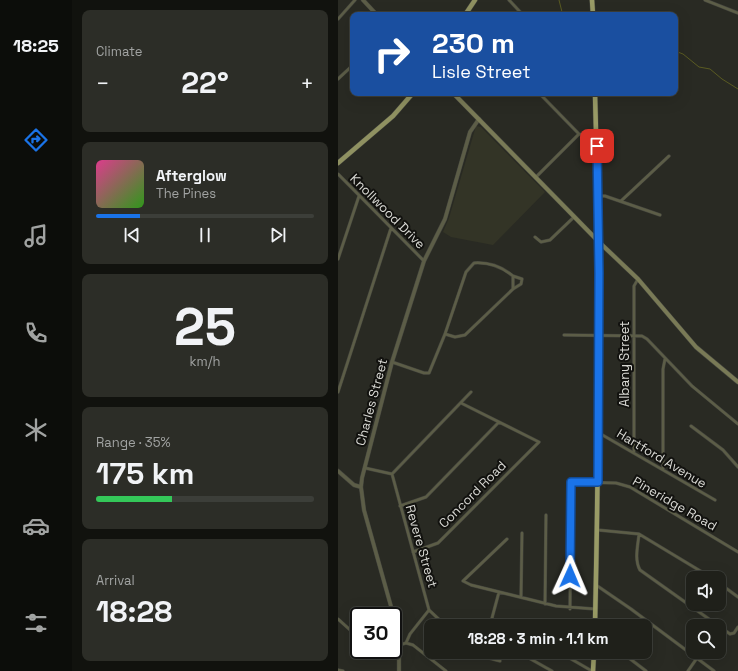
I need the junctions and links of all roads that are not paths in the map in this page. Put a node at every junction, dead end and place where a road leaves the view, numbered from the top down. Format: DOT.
graph roads {
  1 [pos="355,0"];
  2 [pos="364,0"];
  3 [pos="475,0"];
  4 [pos="509,0"];
  5 [pos="592,0"];
  6 [pos="705,0"];
  7 [pos="374,12"];
  8 [pos="467,12"];
  9 [pos="520,12"];
  10 [pos="593,12"];
  11 [pos="738,13"];
  12 [pos="338,19"];
  13 [pos="350,68"];
  14 [pos="338,79"];
  15 [pos="410,96"];
  16 [pos="456,96"];
  17 [pos="542,96"];
  18 [pos="595,96"];
  19 [pos="479,120"];
  20 [pos="579,134"];
  21 [pos="596,135"];
  22 [pos="669,156"];
  23 [pos="338,163"];
  24 [pos="338,174"];
  25 [pos="536,177"];
  26 [pos="359,196"];
  27 [pos="598,196"];
  28 [pos="621,201"];
  29 [pos="660,215"];
  30 [pos="574,217"];
  31 [pos="391,228"];
  32 [pos="535,237"];
  33 [pos="599,242"];
  34 [pos="338,259"];
  35 [pos="424,261"];
  36 [pos="513,276"];
  37 [pos="638,279"];
  38 [pos="513,289"];
  39 [pos="445,334"];
  40 [pos="599,334"];
  41 [pos="564,335"];
  42 [pos="634,336"];
  43 [pos="665,359"];
  44 [pos="392,362"];
  45 [pos="738,382"];
  46 [pos="338,392"];
  47 [pos="471,392"];
  48 [pos="461,402"];
  49 [pos="499,422"];
  50 [pos="738,424"];
  51 [pos="691,426"];
  52 [pos="599,433"];
  53 [pos="634,452"];
  54 [pos="738,467"];
  55 [pos="365,468"];
  56 [pos="338,471"];
  57 [pos="663,471"];
  58 [pos="392,474"];
  59 [pos="598,482"];
  60 [pos="361,487"];
  61 [pos="715,500"];
  62 [pos="400,506"];
  63 [pos="546,515"];
  64 [pos="598,530"];
  65 [pos="522,533"];
  66 [pos="639,534"];
  67 [pos="507,539"];
  68 [pos="413,552"];
  69 [pos="738,552"];
  70 [pos="700,571"];
  71 [pos="596,585"];
  72 [pos="726,588"];
  73 [pos="499,592"];
  74 [pos="521,597"];
  75 [pos="738,597"];
  76 [pos="545,604"];
  77 [pos="391,607"];
  78 [pos="570,609"];
  79 [pos="595,609"];
  80 [pos="429,610"];
  81 [pos="338,619"];
  82 [pos="439,619"];
  83 [pos="493,619"];
  84 [pos="595,619"];
  85 [pos="738,627"];
  86 [pos="350,630"];
  87 [pos="406,644"];
  88 [pos="402,645"];
  89 [pos="686,650"];
  90 [pos="399,659"];
  91 [pos="492,659"];
  92 [pos="531,659"];
  93 [pos="572,659"];
  94 [pos="594,659"];
  95 [pos="630,659"];
  96 [pos="696,659"];
  97 [pos="698,659"];
  98 [pos="500,661"];
  99 [pos="338,670"];
  100 [pos="343,671"];
  101 [pos="399,671"];
  102 [pos="446,671"];
  103 [pos="552,671"];
  104 [pos="593,671"];
  105 [pos="646,671"];
  106 [pos="688,671"];
  107 [pos="714,671"];
  1 -- 12 [label="street"];
  2 -- 7 [label="street"];
  3 -- 8 [label="main road"];
  4 -- 9 [label="street"];
  5 -- 10 [label="highway"];
  6 -- 11 [label="street"];
  13 -- 14 [label="street"];
  15 -- 23 [label="main road"];
  16 -- 19 [label="main road"];
  17 -- 20 [label="street"];
  18 -- 21 [label="highway"];
  19 -- 25 [label="main road"];
  19 -- 35 [label="street, Charles Street"];
  20 -- 21 [label="street"];
  20 -- 25 [label="street"];
  21 -- 27 [label="highway"];
  22 -- 28 [label="street"];
  24 -- 26 [label="street, Knollwood Drive"];
  25 -- 30 [label="main road"];
  26 -- 31 [label="street, Knollwood Drive"];
  26 -- 34 [label="street"];
  27 -- 28 [label="street"];
  27 -- 33 [label="highway"];
  28 -- 29 [label="street"];
  30 -- 32 [label="street"];
  30 -- 33 [label="main road"];
  31 -- 35 [label="street, Knollwood Drive"];
  31 -- 46 [label="street"];
  33 -- 37 [label="main road"];
  33 -- 40 [label="highway"];
  35 -- 44 [label="street, Charles Street"];
  36 -- 38 [label="street"];
  36 -- 38 [label="street"];
  36 -- 39 [label="street"];
  37 -- 42 [label="street, Albany Street"];
  37 -- 45 [label="main road"];
  38 -- 39 [label="street"];
  39 -- 44 [label="street"];
  40 -- 41 [label="street"];
  40 -- 42 [label="street"];
  40 -- 52 [label="highway"];
  42 -- 43 [label="street"];
  42 -- 53 [label="street, Albany Street"];
  43 -- 50 [label="street"];
  43 -- 57 [label="street"];
  44 -- 55 [label="street, Charles Street"];
  47 -- 48 [label="street"];
  48 -- 49 [label="street"];
  48 -- 58 [label="street"];
  49 -- 62 [label="street"];
  49 -- 68 [label="street, Concord Road"];
  51 -- 54 [label="street"];
  52 -- 53 [label="street, Hartford Avenue"];
  52 -- 59 [label="highway"];
  53 -- 57 [label="street, Hartford Avenue"];
  55 -- 58 [label="street"];
  55 -- 60 [label="street, Charles Street"];
  56 -- 60 [label="street"];
  57 -- 61 [label="street, Hartford Avenue"];
  58 -- 62 [label="street, Revere Street"];
  59 -- 64 [label="highway"];
  59 -- 69 [label="street, Pineridge Road"];
  59 -- 78 [label="street, Pineridge Road"];
  60 -- 77 [label="street, Charles Street"];
  62 -- 68 [label="street, Revere Street"];
  63 -- 76 [label="street"];
  64 -- 66 [label="street"];
  64 -- 71 [label="highway"];
  65 -- 74 [label="street"];
  66 -- 70 [label="street"];
  66 -- 85 [label="street"];
  67 -- 73 [label="street"];
  68 -- 80 [label="street, Revere Street"];
  71 -- 79 [label="highway"];
  71 -- 89 [label="street"];
  72 -- 75 [label="street"];
  73 -- 74 [label="street"];
  73 -- 83 [label="street"];
  74 -- 76 [label="street"];
  76 -- 78 [label="street"];
  78 -- 79 [label="street"];
  79 -- 84 [label="highway"];
  80 -- 82 [label="street"];
  80 -- 87 [label="street"];
  81 -- 86 [label="street"];
  87 -- 88 [label="street"];
  87 -- 102 [label="street"];
  90 -- 101 [label="street, Charles Street"];
  91 -- 98 [label="street"];
  92 -- 103 [label="street"];
  93 -- 104 [label="street"];
  94 -- 104 [label="highway"];
  95 -- 105 [label="street"];
  96 -- 106 [label="street"];
  97 -- 107 [label="street"];
  99 -- 100 [label="street"];
}
